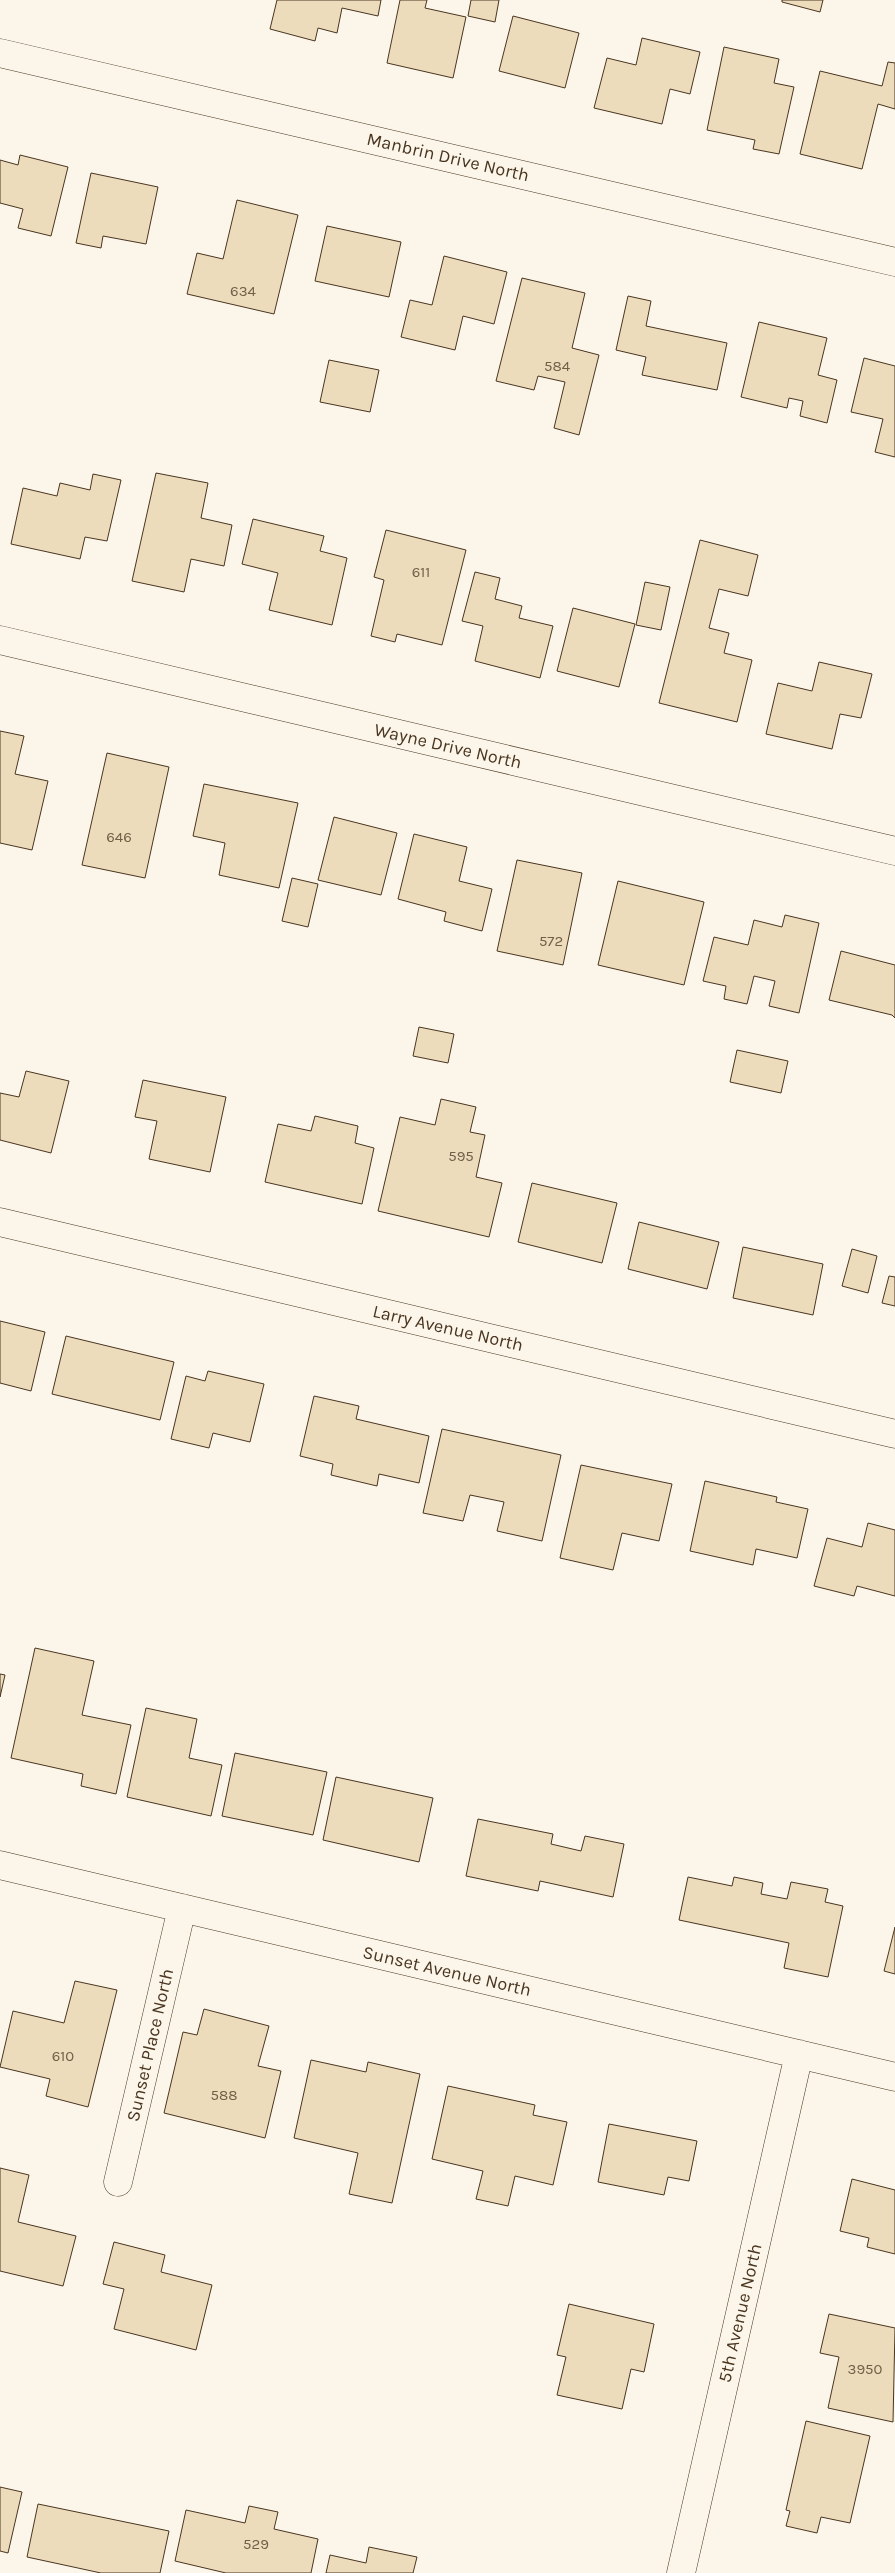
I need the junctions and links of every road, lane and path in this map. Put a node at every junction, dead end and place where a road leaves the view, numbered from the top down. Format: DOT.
graph roads {
  1 [pos="0,52"];
  2 [pos="895,262"];
  3 [pos="0,640"];
  4 [pos="895,851"];
  5 [pos="0,1222"];
  6 [pos="895,1434"];
  7 [pos="0,1865"];
  8 [pos="182,1908"];
  9 [pos="799,2054"];
  10 [pos="895,2076"];
  11 [pos="118,2182"];
  12 [pos="681,2573"];
  1 -- 2 [label="street, Manbrin Drive North"];
  3 -- 4 [label="street, Wayne Drive North"];
  5 -- 6 [label="street, Larry Avenue North"];
  7 -- 8 [label="street, Sunset Avenue North"];
  8 -- 9 [label="street, Sunset Avenue North"];
  8 -- 11 [label="street, Sunset Place North"];
  9 -- 10 [label="street, Sunset Avenue North"];
  9 -- 12 [label="street, 5th Avenue North"];
}
